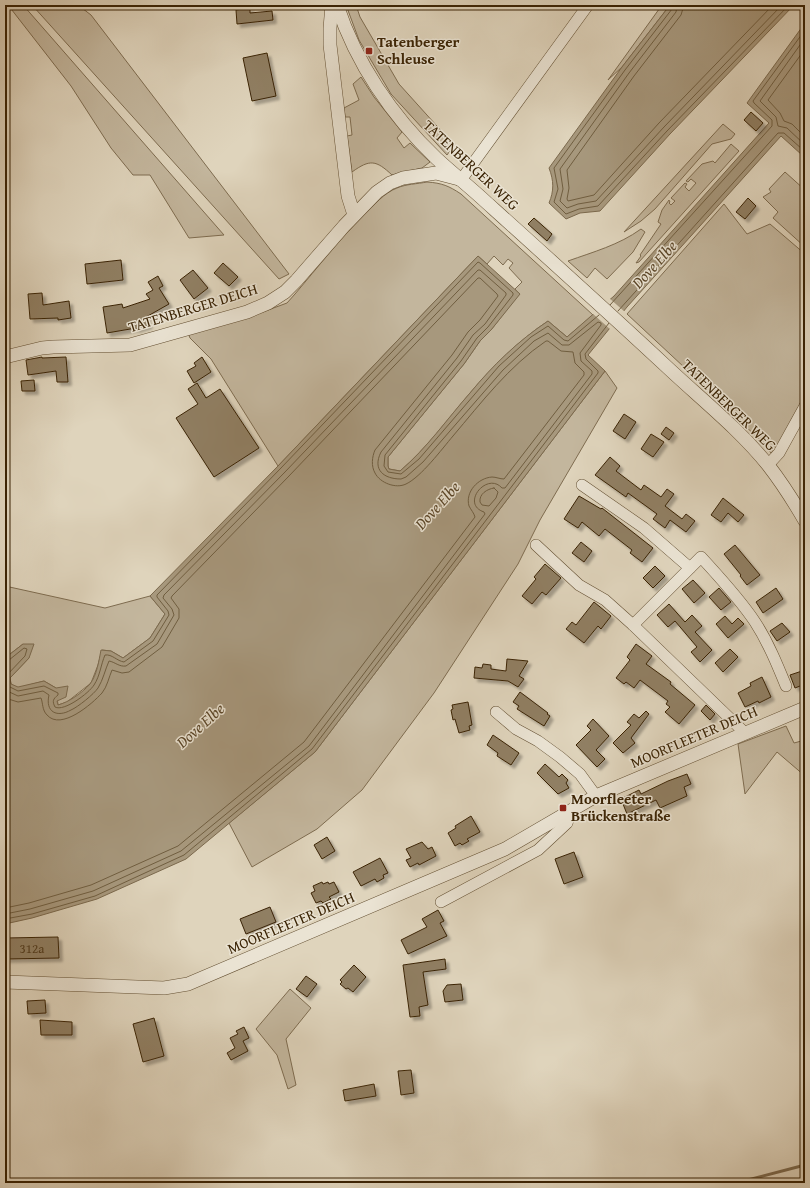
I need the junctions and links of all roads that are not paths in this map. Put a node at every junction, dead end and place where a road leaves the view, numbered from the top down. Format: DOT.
graph roads {
  1 [pos="332,5"];
  2 [pos="337,5"];
  3 [pos="588,5"];
  4 [pos="461,180"];
  5 [pos="354,215"];
  6 [pos="5,357"];
  7 [pos="805,406"];
  8 [pos="768,465"];
  9 [pos="582,485"];
  10 [pos="805,521"];
  11 [pos="536,545"];
  12 [pos="690,568"];
  13 [pos="633,625"];
  14 [pos="786,686"];
  15 [pos="805,708"];
  16 [pos="496,712"];
  17 [pos="745,733"];
  18 [pos="596,796"];
  19 [pos="571,812"];
  20 [pos="440,902"];
  21 [pos="5,982"];
  1 -- 5 [label="street"];
  2 -- 4 [label="street, TATENBERGER WEG"];
  3 -- 4 [label="street"];
  4 -- 5 [label="street, TATENBERGER DEICH"];
  4 -- 8 [label="street, TATENBERGER WEG"];
  5 -- 6 [label="street, TATENBERGER DEICH"];
  7 -- 8 [label="street"];
  8 -- 10 [label="street, TATENBERGER WEG"];
  9 -- 12 [label="street"];
  11 -- 13 [label="street"];
  12 -- 13 [label="street"];
  12 -- 14 [label="street"];
  13 -- 17 [label="street"];
  15 -- 17 [label="street, MOORFLEETER DEICH"];
  16 -- 18 [label="street"];
  17 -- 18 [label="street, MOORFLEETER DEICH"];
  18 -- 19 [label="street, MOORFLEETER DEICH"];
  19 -- 20 [label="street, MOORFLEETER DEICH"];
  19 -- 21 [label="street, MOORFLEETER DEICH"];
}
